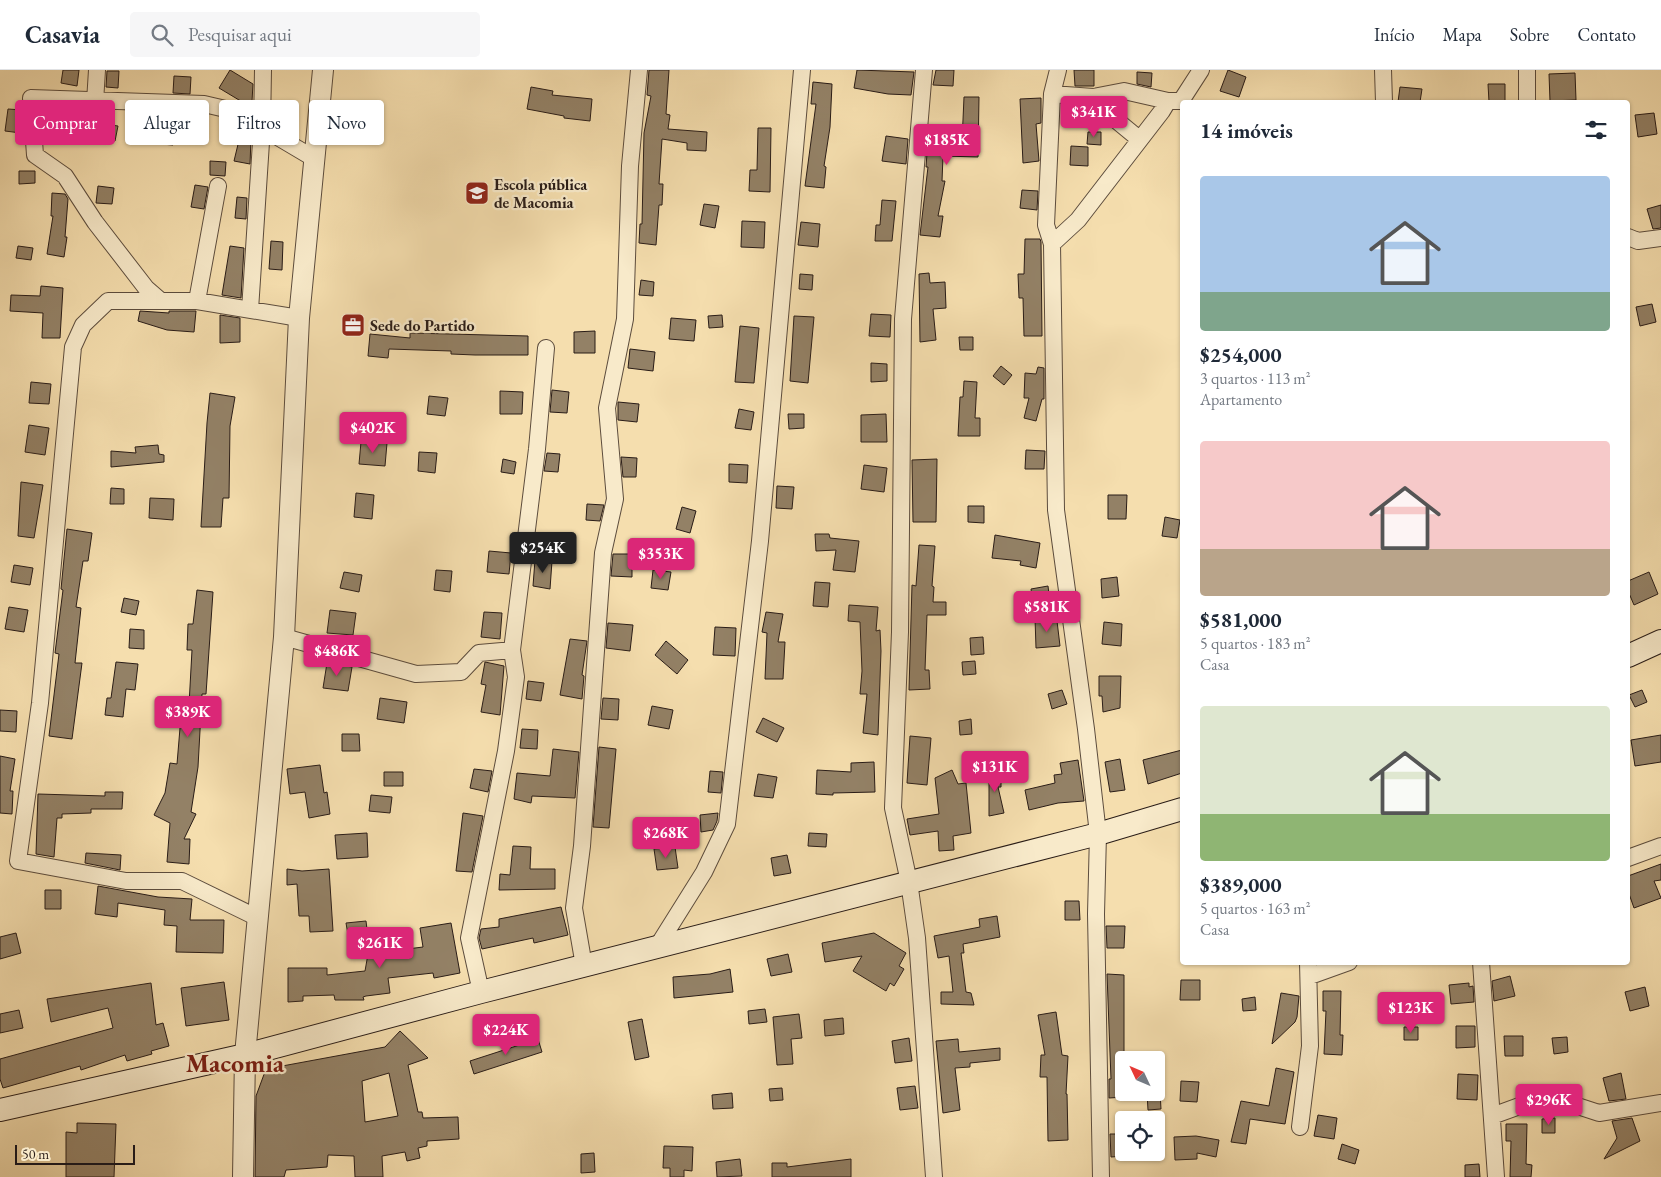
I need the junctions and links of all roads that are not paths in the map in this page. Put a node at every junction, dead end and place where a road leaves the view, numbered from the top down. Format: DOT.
graph roads {
  1 [pos="97,70"];
  2 [pos="263,70"];
  3 [pos="323,70"];
  4 [pos="639,70"];
  5 [pos="802,70"];
  6 [pos="924,70"];
  7 [pos="1058,70"];
  8 [pos="1201,70"];
  9 [pos="1383,70"];
  10 [pos="1527,70"];
  11 [pos="1052,94"];
  12 [pos="1098,96"];
  13 [pos="31,100"];
  14 [pos="62,100"];
  15 [pos="94,100"];
  16 [pos="262,100"];
  17 [pos="1180,100"];
  18 [pos="1181,100"];
  19 [pos="1384,100"];
  20 [pos="1527,100"];
  21 [pos="1168,101"];
  22 [pos="115,102"];
  23 [pos="219,107"];
  24 [pos="1139,139"];
  25 [pos="34,145"];
  26 [pos="261,145"];
  27 [pos="291,145"];
  28 [pos="315,159"];
  29 [pos="218,186"];
  30 [pos="1630,238"];
  31 [pos="1661,238"];
  32 [pos="1052,244"];
  33 [pos="161,301"];
  34 [pos="197,301"];
  35 [pos="250,310"];
  36 [pos="299,318"];
  37 [pos="546,348"];
  38 [pos="284,637"];
  39 [pos="1661,641"];
  40 [pos="512,650"];
  41 [pos="1630,655"];
  42 [pos="1180,810"];
  43 [pos="1098,834"];
  44 [pos="1661,846"];
  45 [pos="1630,857"];
  46 [pos="909,882"];
  47 [pos="258,918"];
  48 [pos="657,947"];
  49 [pos="1332,965"];
  50 [pos="1481,965"];
  51 [pos="584,966"];
  52 [pos="1309,969"];
  53 [pos="481,992"];
  54 [pos="245,1055"];
  55 [pos="1661,1103"];
  56 [pos="0,1110"];
  57 [pos="1492,1116"];
  58 [pos="1300,1127"];
  59 [pos="243,1177"];
  60 [pos="934,1177"];
  61 [pos="1101,1177"];
  62 [pos="1496,1177"];
  1 -- 15 [label="street"];
  2 -- 16 [label="street"];
  3 -- 28 [label="street"];
  4 -- 51 [label="street"];
  5 -- 48 [label="street"];
  6 -- 46 [label="street"];
  7 -- 11 [label="street"];
  8 -- 18 [label="street"];
  9 -- 19 [label="street"];
  10 -- 20 [label="street"];
  11 -- 12 [label="street"];
  11 -- 32 [label="street"];
  12 -- 21 [label="street"];
  12 -- 24 [label="street"];
  13 -- 14 [label="street"];
  17 -- 21 [label="street"];
  21 -- 24 [label="street"];
  22 -- 23 [label="street"];
  24 -- 32 [label="street"];
  25 -- 33 [label="street"];
  26 -- 35 [label="street"];
  27 -- 28 [label="street"];
  28 -- 36 [label="street"];
  29 -- 34 [label="street"];
  30 -- 31 [label="street"];
  32 -- 43 [label="street"];
  33 -- 34 [label="street"];
  33 -- 47 [label="street"];
  34 -- 35 [label="street"];
  35 -- 36 [label="street"];
  36 -- 38 [label="street"];
  37 -- 40 [label="street"];
  38 -- 40 [label="street"];
  38 -- 47 [label="street"];
  39 -- 41 [label="main road"];
  40 -- 53 [label="street"];
  42 -- 43 [label="main road"];
  43 -- 46 [label="main road"];
  43 -- 61 [label="street"];
  44 -- 45 [label="street"];
  46 -- 48 [label="main road"];
  46 -- 60 [label="street"];
  47 -- 54 [label="street"];
  48 -- 51 [label="main road"];
  49 -- 52 [label="street"];
  50 -- 57 [label="street"];
  51 -- 53 [label="main road"];
  52 -- 58 [label="street"];
  53 -- 54 [label="main road"];
  54 -- 56 [label="main road"];
  54 -- 59 [label="street"];
  55 -- 57 [label="street"];
  57 -- 62 [label="street"];
}
